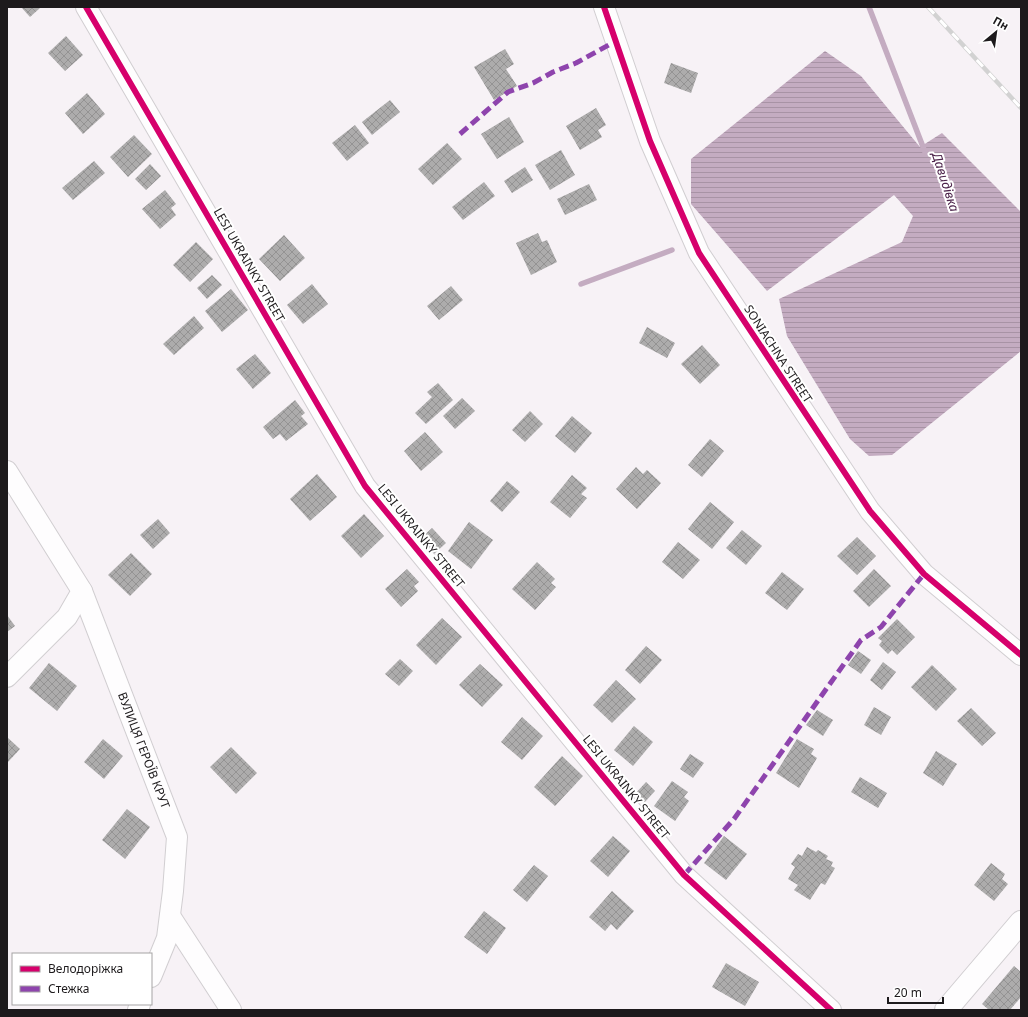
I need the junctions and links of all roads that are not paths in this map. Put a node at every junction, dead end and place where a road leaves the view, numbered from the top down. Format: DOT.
graph roads {
  1 [pos="86,7"];
  2 [pos="604,7"];
  3 [pos="7,471"];
  4 [pos="82,590"];
  5 [pos="1021,656"];
  6 [pos="7,677"];
  7 [pos="170,916"];
  8 [pos="1021,922"];
  9 [pos="152,975"];
  10 [pos="231,1010"];
  11 [pos="831,1010"];
  12 [pos="946,1010"];
  1 -- 11 [label="street, LESI UKRAINKY STREET"];
  2 -- 5 [label="street, SONIACHNA STREET"];
  3 -- 4 [label="street, ВУЛИЦЯ ГЕРОЇВ КРУТ"];
  4 -- 6 [label="street"];
  4 -- 7 [label="street, ВУЛИЦЯ ГЕРОЇВ КРУТ"];
  7 -- 9 [label="street, ВУЛИЦЯ ГЕРОЇВ КРУТ"];
  7 -- 10 [label="street"];
  8 -- 12 [label="street"];
}
